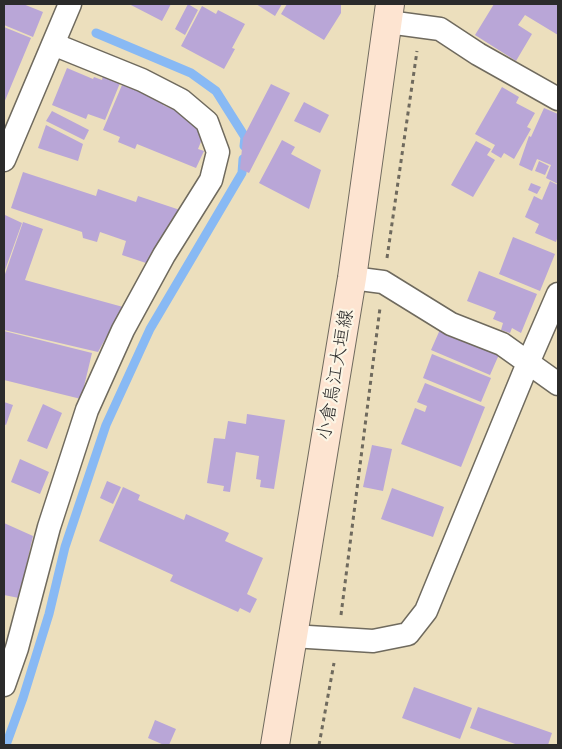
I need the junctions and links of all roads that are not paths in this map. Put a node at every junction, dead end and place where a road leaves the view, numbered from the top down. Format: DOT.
graph roads {
  1 [pos="70,4"];
  2 [pos="389,13"];
  3 [pos="53,44"];
  4 [pos="558,99"];
  5 [pos="4,160"];
  6 [pos="352,278"];
  7 [pos="558,294"];
  8 [pos="528,363"];
  9 [pos="558,384"];
  10 [pos="292,636"];
  11 [pos="4,685"];
  12 [pos="274,745"];
  1 -- 3 [label="street"];
  2 -- 4 [label="street"];
  2 -- 6 [label="main road, 小倉烏江大垣線"];
  3 -- 5 [label="street"];
  3 -- 11 [label="street"];
  6 -- 8 [label="street"];
  6 -- 10 [label="main road, 小倉烏江大垣線"];
  7 -- 8 [label="street"];
  8 -- 9 [label="street"];
  8 -- 10 [label="street"];
  10 -- 12 [label="main road, 小倉烏江大垣線"];
}
